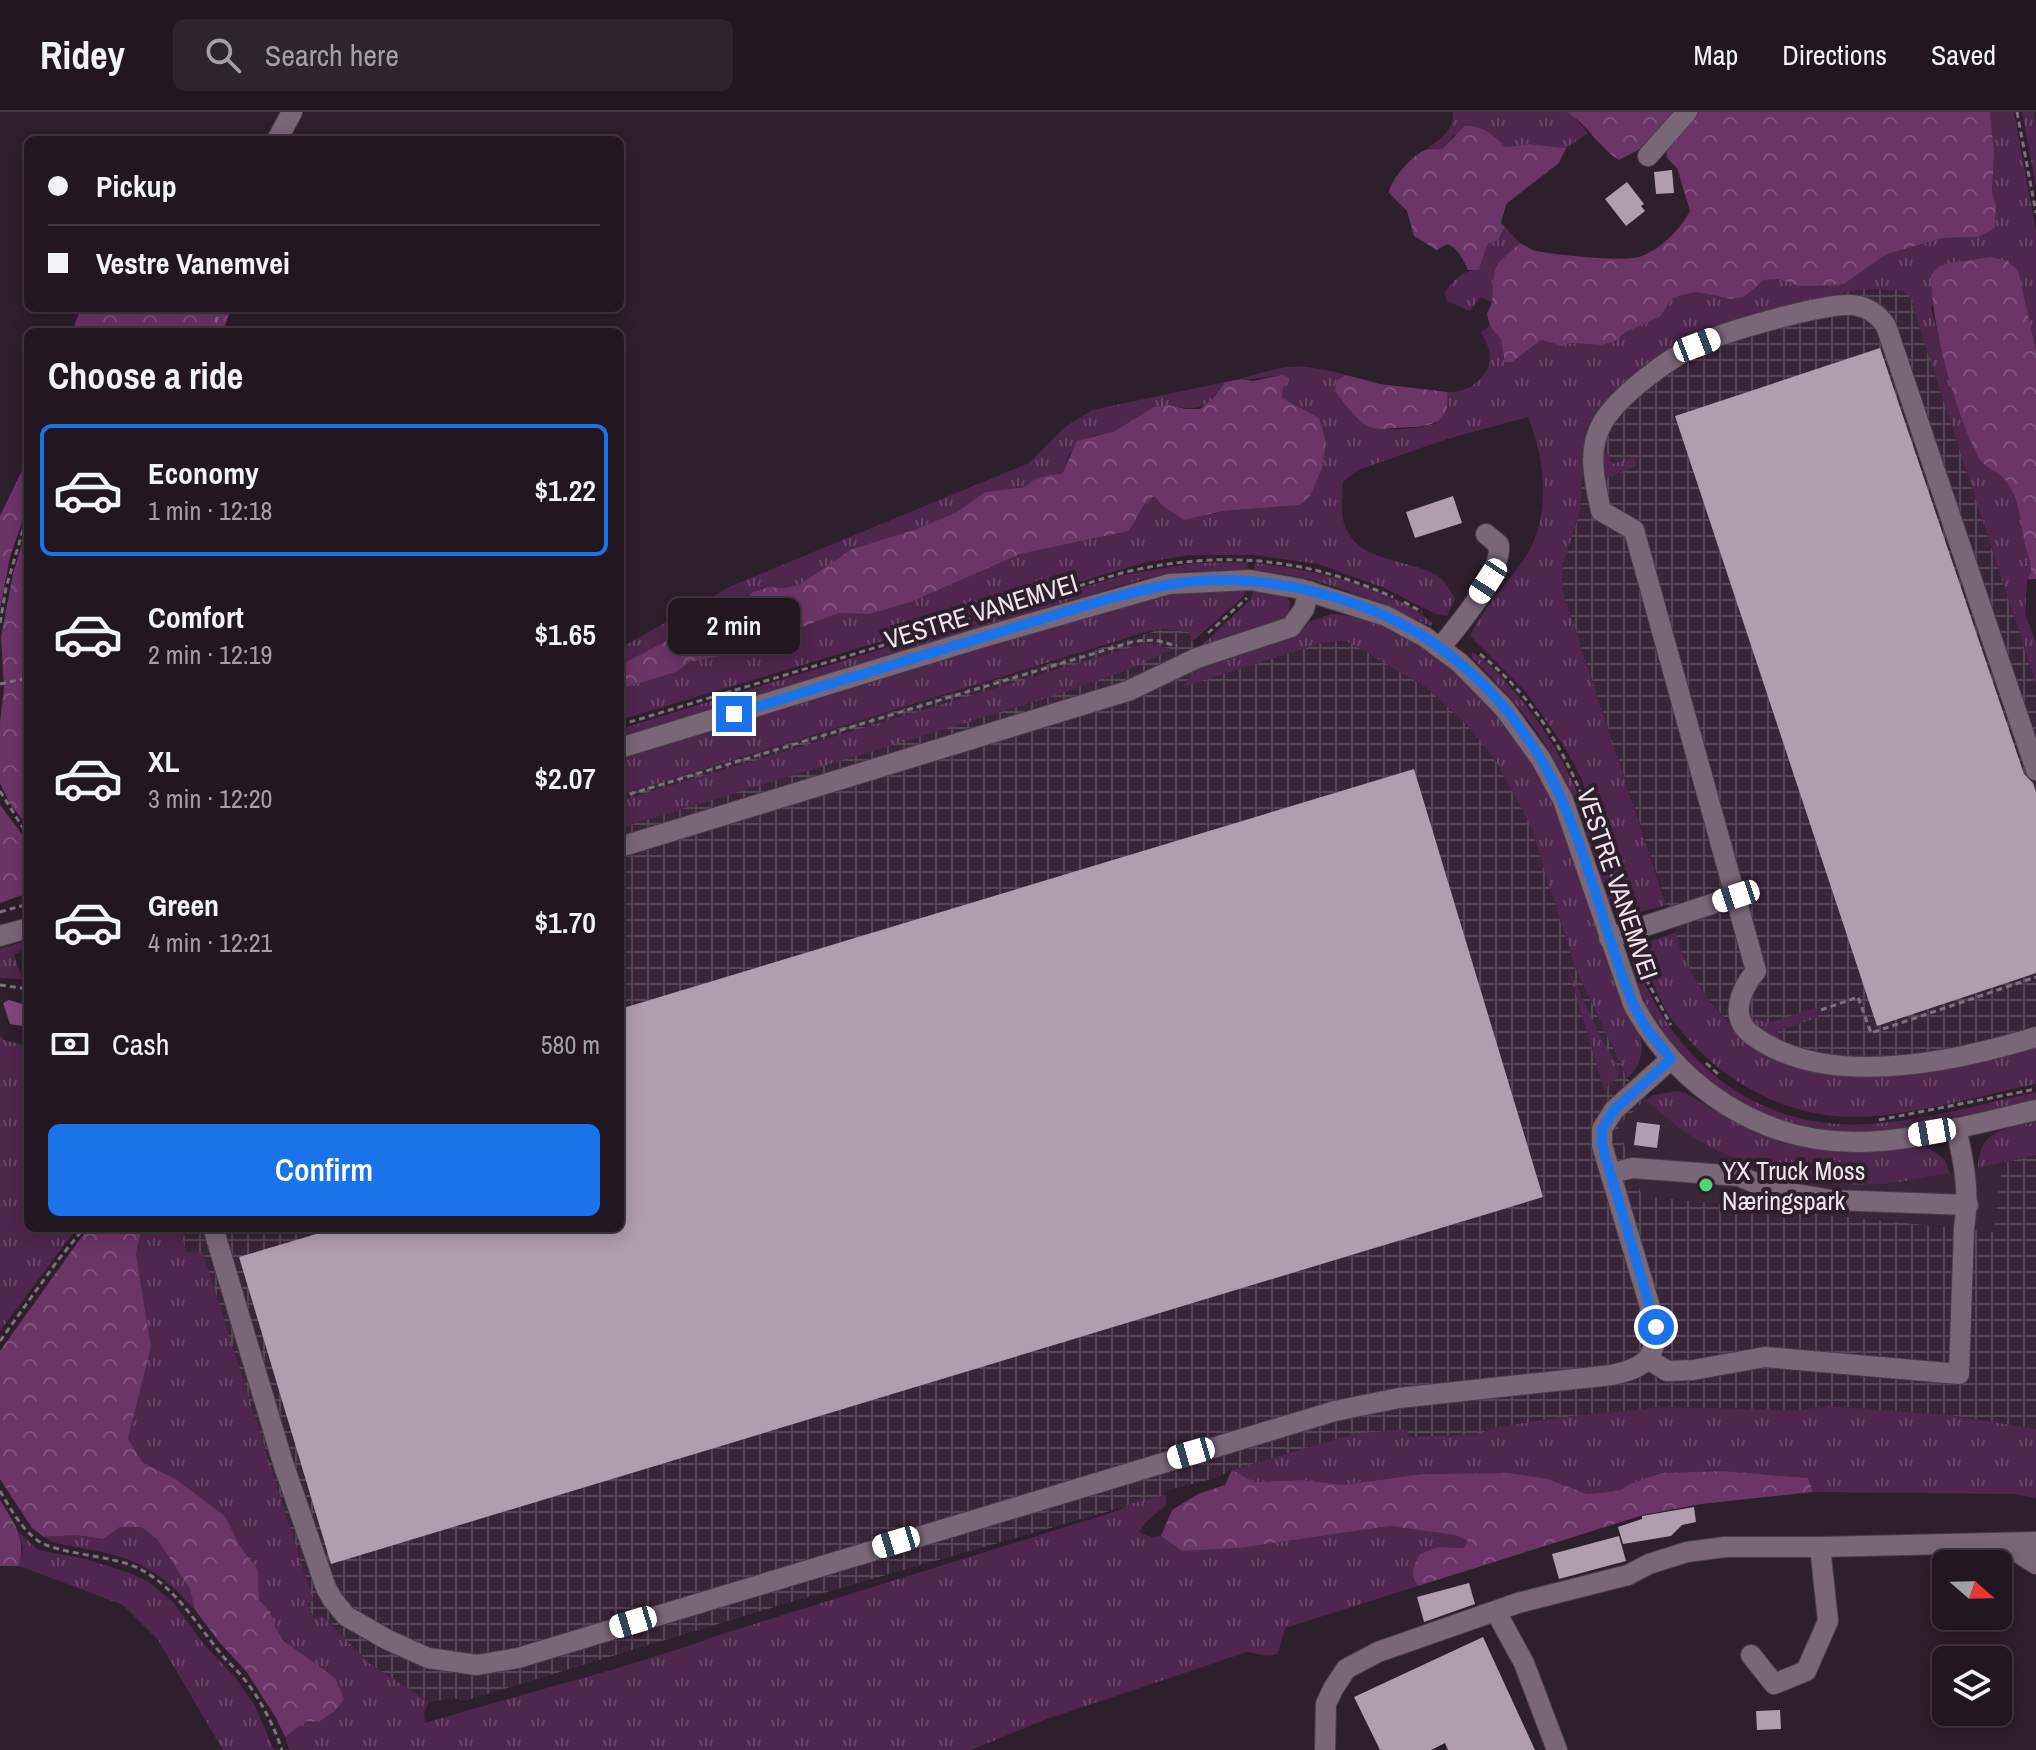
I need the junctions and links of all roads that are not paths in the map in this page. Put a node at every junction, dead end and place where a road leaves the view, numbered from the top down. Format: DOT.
graph roads {
  1 [pos="292,112"];
  2 [pos="1687,112"];
  3 [pos="279,136"];
  4 [pos="1648,156"];
  5 [pos="1486,534"];
  6 [pos="1309,591"];
  7 [pos="1446,640"];
  8 [pos="624,747"];
  9 [pos="2036,770"];
  10 [pos="624,846"];
  11 [pos="1736,896"];
  12 [pos="24,929"];
  13 [pos="0,936"];
  14 [pos="1609,938"];
  15 [pos="2036,1037"];
  16 [pos="1671,1059"];
  17 [pos="2036,1110"];
  18 [pos="1956,1128"];
  19 [pos="1611,1173"];
  20 [pos="1968,1205"];
  21 [pos="216,1232"];
  22 [pos="1648,1359"];
  23 [pos="2036,1542"];
  24 [pos="2005,1544"];
  25 [pos="1820,1547"];
  26 [pos="2036,1564"];
  27 [pos="1496,1612"];
  28 [pos="1751,1655"];
  29 [pos="1325,1750"];
  30 [pos="1557,1750"];
  1 -- 3 [label="street"];
  2 -- 4 [label="street"];
  5 -- 7 [label="street"];
  6 -- 7 [label="street, VESTRE VANEMVEI"];
  6 -- 8 [label="street, VESTRE VANEMVEI"];
  6 -- 10 [label="street"];
  7 -- 14 [label="street, VESTRE VANEMVEI"];
  9 -- 11 [label="street"];
  11 -- 14 [label="street"];
  11 -- 15 [label="street"];
  12 -- 13 [label="street"];
  14 -- 16 [label="street, VESTRE VANEMVEI"];
  16 -- 18 [label="street, VESTRE VANEMVEI"];
  16 -- 19 [label="street"];
  17 -- 18 [label="street, VESTRE VANEMVEI"];
  18 -- 20 [label="street"];
  19 -- 20 [label="street"];
  19 -- 22 [label="street"];
  20 -- 22 [label="street"];
  21 -- 22 [label="street"];
  23 -- 24 [label="street"];
  24 -- 25 [label="street"];
  24 -- 26 [label="street"];
  25 -- 27 [label="street"];
  25 -- 28 [label="street"];
  27 -- 29 [label="street"];
  27 -- 30 [label="street"];
}
